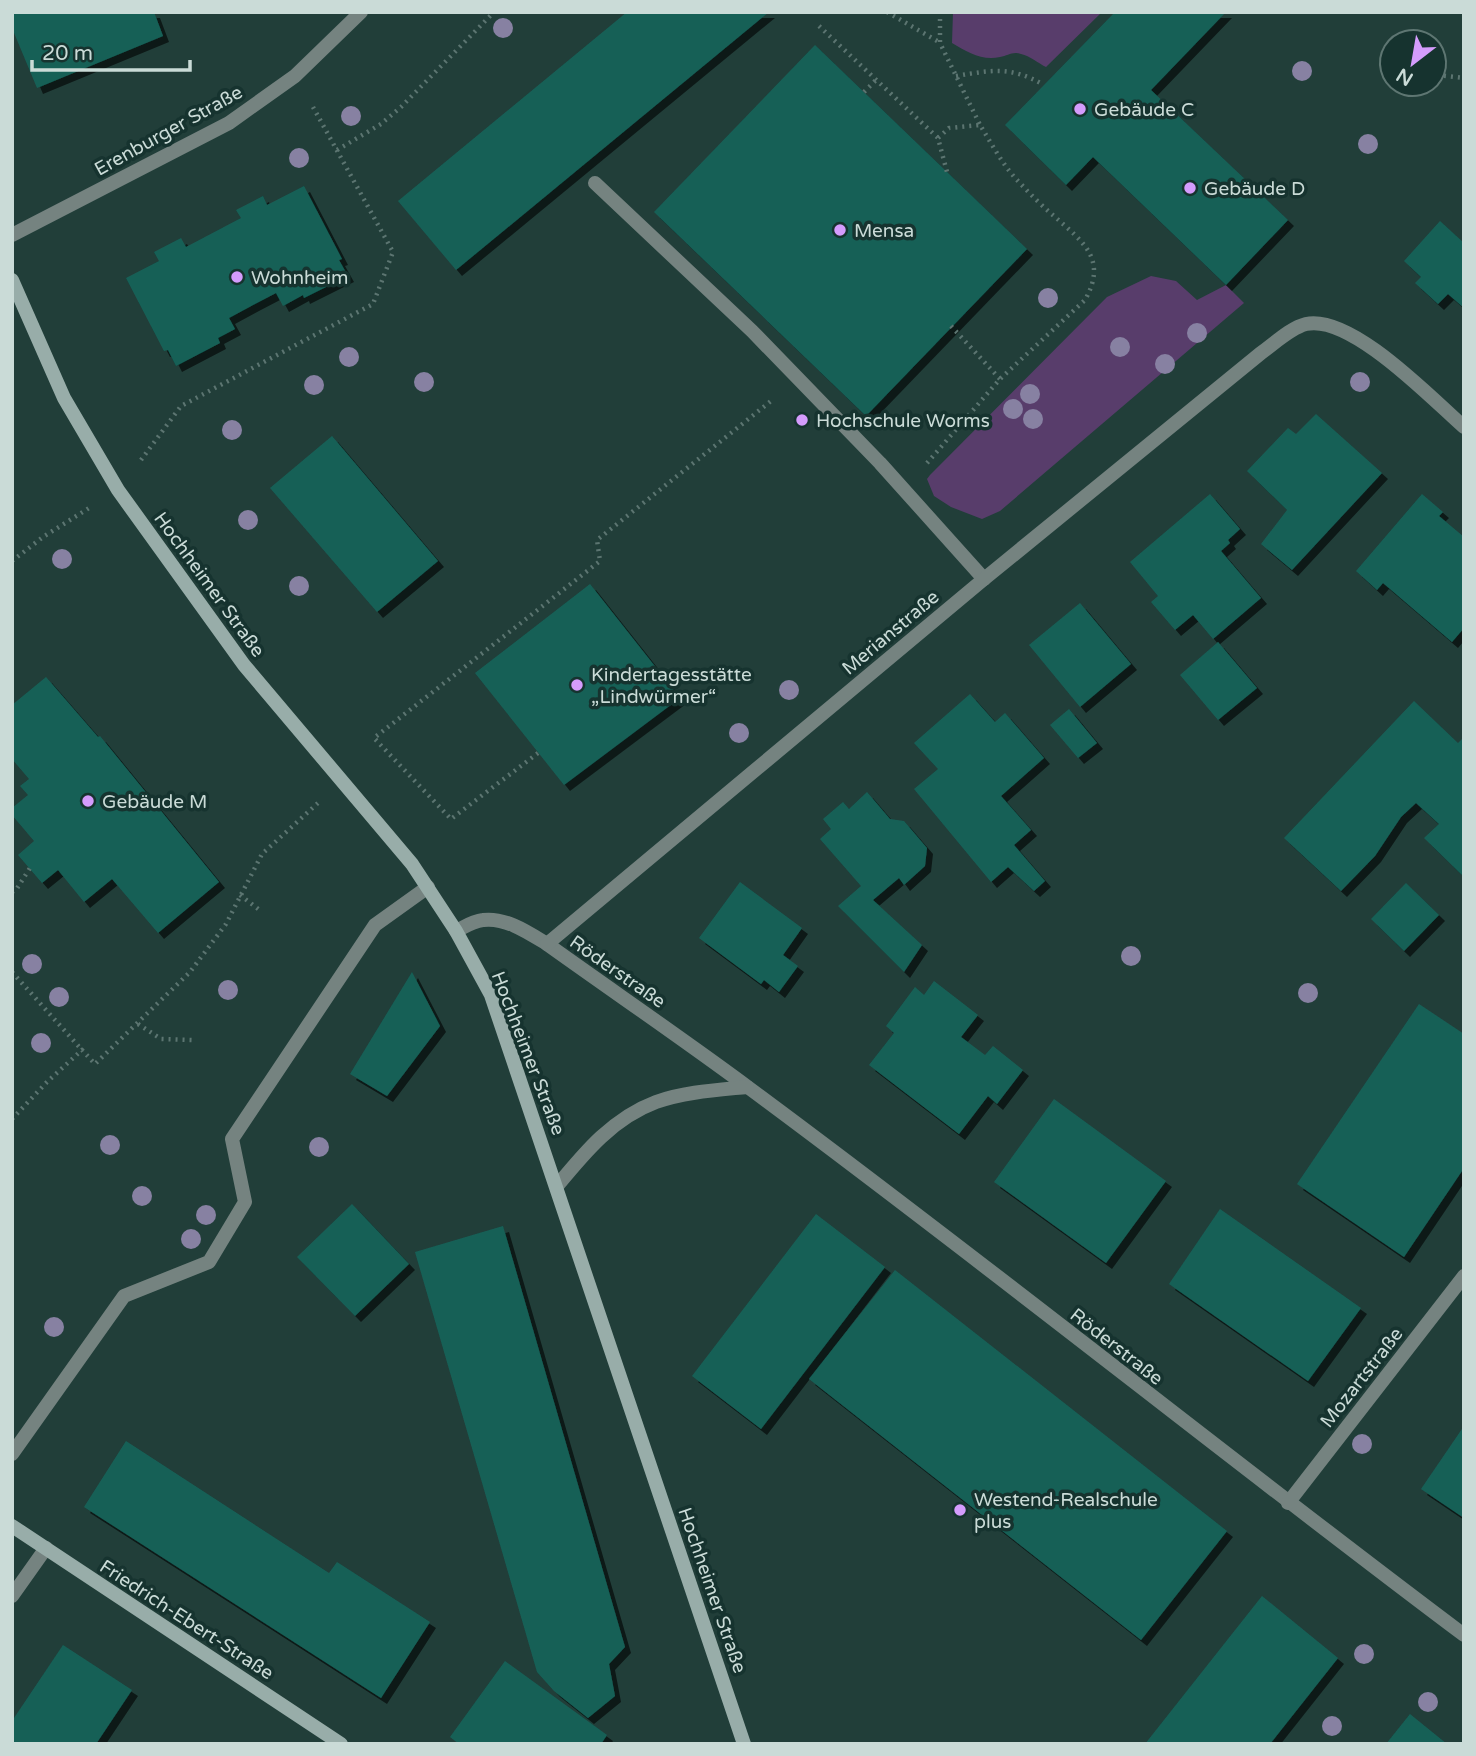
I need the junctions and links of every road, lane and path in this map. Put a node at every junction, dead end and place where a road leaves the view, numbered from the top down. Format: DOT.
graph roads {
  1 [pos="361,12"];
  2 [pos="495,12"];
  3 [pos="887,12"];
  4 [pos="940,12"];
  5 [pos="819,26"];
  6 [pos="940,43"];
  7 [pos="295,76"];
  8 [pos="956,76"];
  9 [pos="876,80"];
  10 [pos="1044,86"];
  11 [pos="864,92"];
  12 [pos="980,125"];
  13 [pos="938,138"];
  14 [pos="337,150"];
  15 [pos="947,172"];
  16 [pos="596,183"];
  17 [pos="12,235"];
  18 [pos="12,280"];
  19 [pos="951,326"];
  20 [pos="799,379"];
  21 [pos="1000,379"];
  22 [pos="1464,427"];
  23 [pos="880,463"];
  24 [pos="118,490"];
  25 [pos="12,561"];
  26 [pos="984,579"];
  27 [pos="538,752"];
  28 [pos="345,782"];
  29 [pos="30,868"];
  30 [pos="428,887"];
  31 [pos="14,889"];
  32 [pos="240,895"];
  33 [pos="262,912"];
  34 [pos="456,931"];
  35 [pos="547,944"];
  36 [pos="12,972"];
  37 [pos="138,1024"];
  38 [pos="193,1040"];
  39 [pos="82,1050"];
  40 [pos="747,1087"];
  41 [pos="12,1119"];
  42 [pos="557,1186"];
  43 [pos="1464,1276"];
  44 [pos="12,1454"];
  45 [pos="1288,1503"];
  46 [pos="12,1526"];
  47 [pos="46,1548"];
  48 [pos="12,1596"];
  49 [pos="1464,1634"];
  50 [pos="341,1744"];
  51 [pos="744,1744"];
  1 -- 7 [label="street, Erenburger Straße"];
  2 -- 14 [label="path"];
  3 -- 6 [label="path"];
  4 -- 6 [label="path"];
  5 -- 9 [label="path"];
  6 -- 8 [label="path"];
  7 -- 14 [label="path"];
  7 -- 17 [label="street, Erenburger Straße"];
  8 -- 10 [label="path"];
  8 -- 12 [label="path"];
  9 -- 11 [label="path"];
  9 -- 13 [label="path"];
  12 -- 13 [label="path"];
  12 -- 21 [label="path"];
  13 -- 15 [label="path"];
  14 -- 24 [label="path"];
  16 -- 20 [label="street"];
  18 -- 24 [label="street, Hochheimer Straße"];
  19 -- 21 [label="path"];
  20 -- 23 [label="street"];
  20 -- 27 [label="path"];
  21 -- 23 [label="path"];
  22 -- 26 [label="street, Merianstraße"];
  23 -- 26 [label="street"];
  24 -- 25 [label="path"];
  24 -- 28 [label="street, Hochheimer Straße"];
  26 -- 35 [label="street, Merianstraße"];
  28 -- 30 [label="street, Hochheimer Straße"];
  28 -- 32 [label="path"];
  29 -- 31 [label="path"];
  30 -- 34 [label="street, Hochheimer Straße"];
  30 -- 44 [label="street"];
  32 -- 33 [label="path"];
  32 -- 37 [label="path"];
  34 -- 35 [label="street, Röderstraße"];
  34 -- 42 [label="street, Hochheimer Straße"];
  35 -- 40 [label="street, Röderstraße"];
  36 -- 39 [label="path"];
  37 -- 38 [label="path"];
  37 -- 39 [label="path"];
  39 -- 41 [label="path"];
  40 -- 42 [label="street"];
  40 -- 45 [label="street, Röderstraße"];
  42 -- 51 [label="street, Hochheimer Straße"];
  43 -- 45 [label="street, Mozartstraße"];
  45 -- 49 [label="street, Röderstraße"];
  46 -- 47 [label="street, Friedrich-Ebert-Straße"];
  47 -- 48 [label="street"];
  47 -- 50 [label="street, Friedrich-Ebert-Straße"];
}
